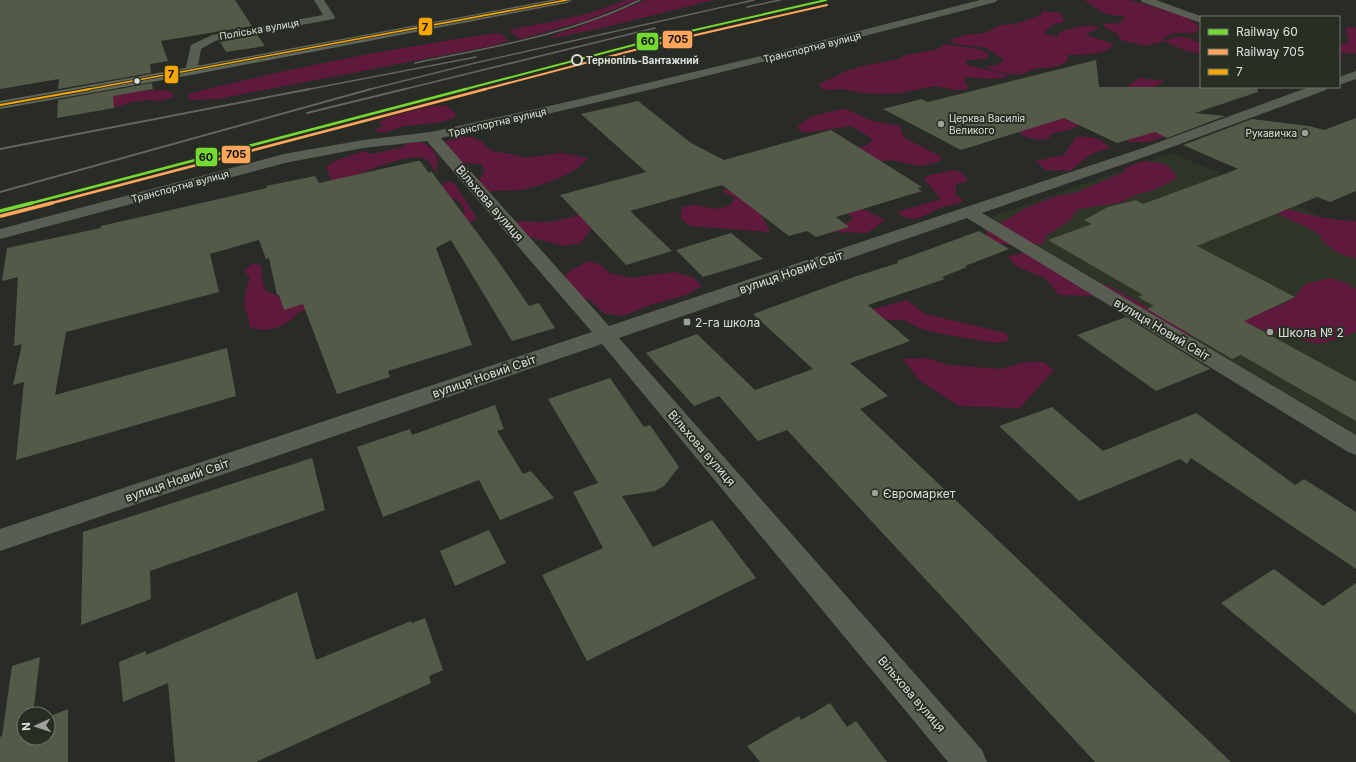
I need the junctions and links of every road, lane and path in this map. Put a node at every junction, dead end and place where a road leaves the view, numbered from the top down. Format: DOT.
graph roads {
  1 [pos="320,0"];
  2 [pos="566,0"];
  3 [pos="992,0"];
  4 [pos="1146,0"];
  5 [pos="1200,20"];
  6 [pos="1353,70"];
  7 [pos="191,71"];
  8 [pos="1340,80"];
  9 [pos="1318,88"];
  10 [pos="0,105"];
  11 [pos="431,136"];
  12 [pos="968,212"];
  13 [pos="0,234"];
  14 [pos="606,335"];
  15 [pos="1356,446"];
  16 [pos="0,540"];
  17 [pos="970,762"];
  1 -- 7 [label="street, Поліська вулиця"];
  2 -- 7 [label="main road"];
  3 -- 11 [label="street, Транспортна вулиця"];
  4 -- 5 [label="street"];
  6 -- 8 [label="street"];
  7 -- 10 [label="main road"];
  9 -- 12 [label="street, вулиця Новий Світ"];
  11 -- 13 [label="street, Транспортна вулиця"];
  11 -- 14 [label="street, Вільхова вулиця"];
  12 -- 14 [label="street, вулиця Новий Світ"];
  12 -- 15 [label="street, вулиця Новий Світ"];
  14 -- 16 [label="street, вулиця Новий Світ"];
  14 -- 17 [label="street, Вільхова вулиця"];
}
